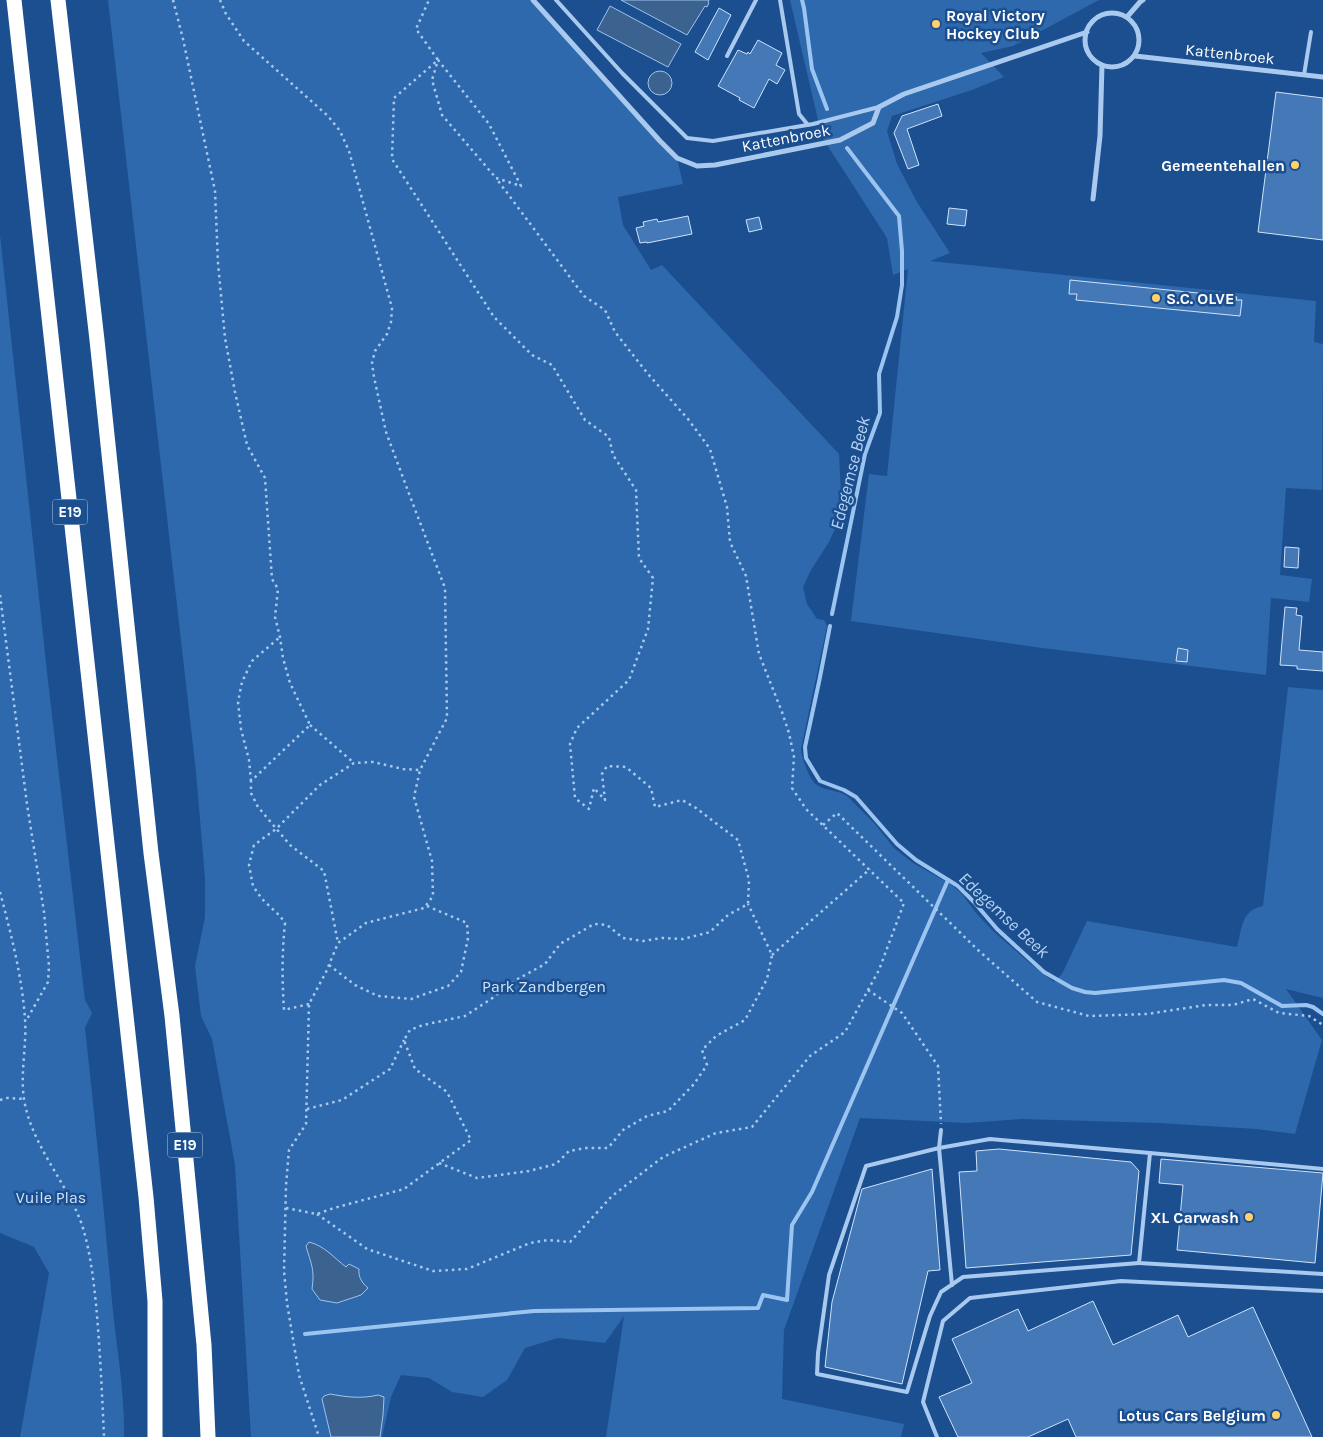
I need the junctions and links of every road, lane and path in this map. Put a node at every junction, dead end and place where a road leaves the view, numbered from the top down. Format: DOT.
graph roads {
  1 [pos="14,0"];
  2 [pos="58,0"];
  3 [pos="173,0"];
  4 [pos="220,0"];
  5 [pos="429,0"];
  6 [pos="533,0"];
  7 [pos="556,0"];
  8 [pos="756,0"];
  9 [pos="780,0"];
  10 [pos="1143,0"];
  11 [pos="1127,17"];
  12 [pos="1086,32"];
  13 [pos="1311,32"];
  14 [pos="727,56"];
  15 [pos="1135,56"];
  16 [pos="438,60"];
  17 [pos="1102,66"];
  18 [pos="1304,75"];
  19 [pos="1323,77"];
  20 [pos="879,107"];
  21 [pos="808,125"];
  22 [pos="496,178"];
  23 [pos="1093,199"];
  24 [pos="0,595"];
  25 [pos="280,637"];
  26 [pos="310,725"];
  27 [pos="354,763"];
  28 [pos="420,770"];
  29 [pos="250,781"];
  30 [pos="823,825"];
  31 [pos="276,829"];
  32 [pos="870,869"];
  33 [pos="0,892"];
  34 [pos="748,904"];
  35 [pos="427,906"];
  36 [pos="338,943"];
  37 [pos="772,954"];
  38 [pos="329,965"];
  39 [pos="868,990"];
  40 [pos="309,1004"];
  41 [pos="25,1022"];
  42 [pos="1323,1025"];
  43 [pos="404,1040"];
  44 [pos="24,1099"];
  45 [pos="0,1100"];
  46 [pos="307,1109"];
  47 [pos="941,1130"];
  48 [pos="939,1148"];
  49 [pos="1150,1153"];
  50 [pos="439,1163"];
  51 [pos="1323,1169"];
  52 [pos="286,1208"];
  53 [pos="316,1214"];
  54 [pos="1139,1263"];
  55 [pos="1323,1274"];
  56 [pos="952,1285"];
  57 [pos="1323,1291"];
  58 [pos="104,1437"];
  59 [pos="155,1437"];
  60 [pos="208,1437"];
  61 [pos="319,1437"];
  62 [pos="937,1437"];
  1 -- 59 [label="highway, E19"];
  2 -- 60 [label="highway, E19"];
  3 -- 25 [label="path"];
  4 -- 28 [label="path"];
  5 -- 16 [label="path"];
  6 -- 20 [label="street, Kattenbroek"];
  7 -- 21 [label="lane"];
  8 -- 14 [label="lane"];
  9 -- 21 [label="lane"];
  10 -- 11 [label="street"];
  11 -- 12 [label="street"];
  11 -- 15 [label="street"];
  12 -- 17 [label="street"];
  12 -- 20 [label="street"];
  13 -- 18 [label="lane"];
  15 -- 17 [label="street"];
  15 -- 18 [label="street, Kattenbroek"];
  16 -- 22 [label="path"];
  16 -- 22 [label="path"];
  16 -- 34 [label="path"];
  17 -- 23 [label="street"];
  18 -- 19 [label="street, Kattenbroek"];
  20 -- 21 [label="lane"];
  22 -- 30 [label="path"];
  24 -- 41 [label="path"];
  25 -- 26 [label="path"];
  25 -- 29 [label="path"];
  26 -- 27 [label="path"];
  26 -- 29 [label="path"];
  27 -- 28 [label="path"];
  27 -- 31 [label="path"];
  28 -- 35 [label="path"];
  29 -- 31 [label="path"];
  30 -- 32 [label="path"];
  30 -- 42 [label="path"];
  31 -- 36 [label="path"];
  31 -- 40 [label="path"];
  32 -- 37 [label="path"];
  32 -- 39 [label="path"];
  33 -- 41 [label="path"];
  34 -- 37 [label="path"];
  34 -- 43 [label="path"];
  35 -- 36 [label="path"];
  35 -- 38 [label="path"];
  36 -- 38 [label="path"];
  37 -- 50 [label="path"];
  38 -- 40 [label="path"];
  39 -- 47 [label="path"];
  39 -- 53 [label="path"];
  40 -- 46 [label="path"];
  41 -- 44 [label="path"];
  43 -- 46 [label="path"];
  43 -- 50 [label="path"];
  44 -- 45 [label="path"];
  44 -- 58 [label="path"];
  46 -- 52 [label="path"];
  47 -- 48 [label="lane"];
  48 -- 49 [label="lane"];
  48 -- 56 [label="lane"];
  48 -- 56 [label="lane"];
  49 -- 51 [label="lane"];
  49 -- 54 [label="lane"];
  50 -- 53 [label="path"];
  52 -- 53 [label="path"];
  52 -- 61 [label="path"];
  54 -- 55 [label="lane"];
  54 -- 56 [label="lane"];
  57 -- 62 [label="lane"];
}
